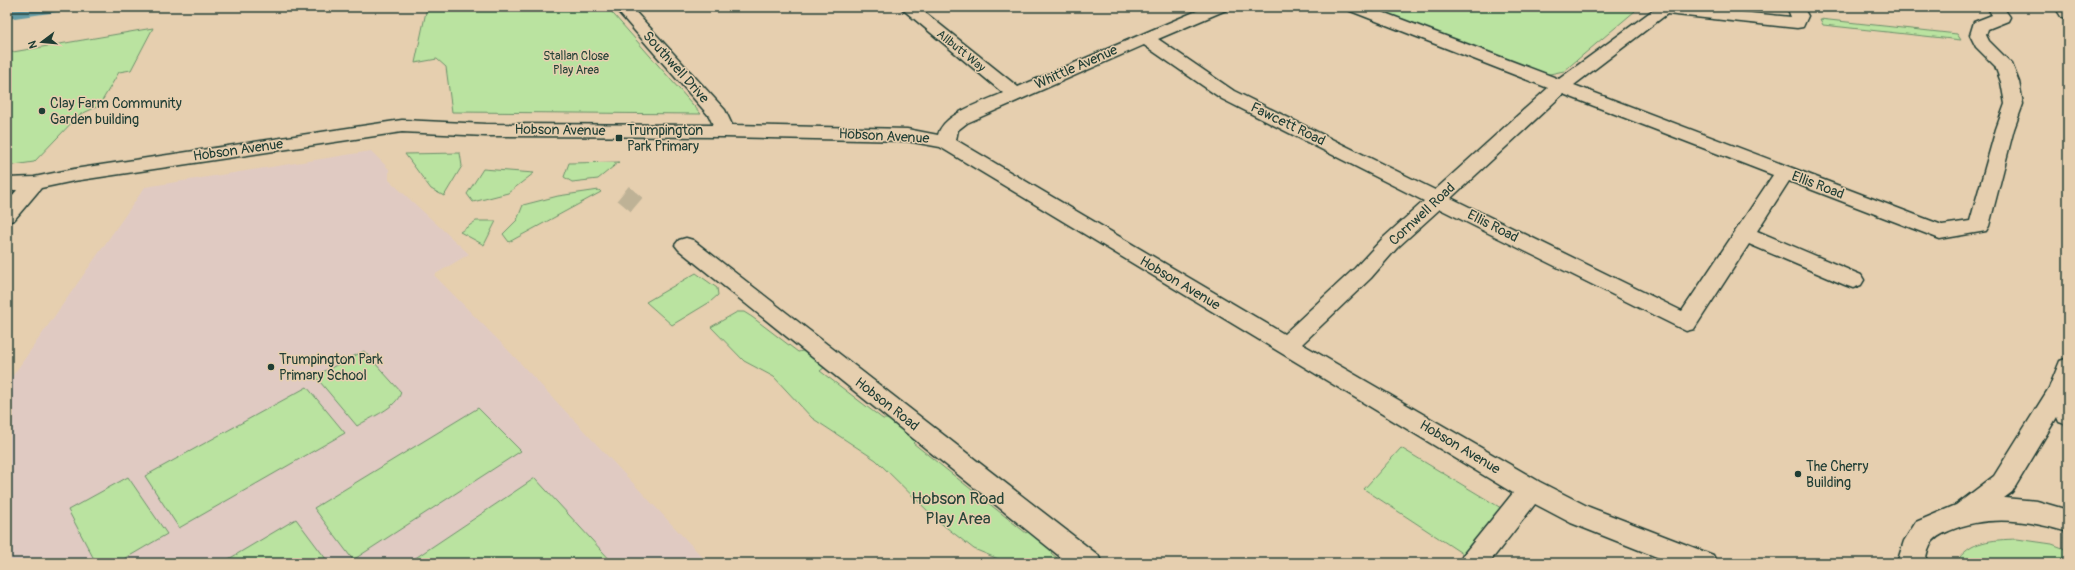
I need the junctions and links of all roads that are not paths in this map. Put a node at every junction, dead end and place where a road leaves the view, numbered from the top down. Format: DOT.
graph roads {
  1 [pos="622,7"];
  2 [pos="908,7"];
  3 [pos="1220,7"];
  4 [pos="1354,7"];
  5 [pos="1795,7"];
  6 [pos="1995,7"];
  7 [pos="2062,7"];
  8 [pos="1661,8"];
  9 [pos="1191,11"];
  10 [pos="2068,14"];
  11 [pos="1145,38"];
  12 [pos="1561,86"];
  13 [pos="1015,94"];
  14 [pos="725,131"];
  15 [pos="946,142"];
  16 [pos="1785,172"];
  17 [pos="34,183"];
  18 [pos="7,184"];
  19 [pos="1438,199"];
  20 [pos="7,215"];
  21 [pos="1744,234"];
  22 [pos="686,245"];
  23 [pos="1853,280"];
  24 [pos="1286,346"];
  25 [pos="2068,367"];
  26 [pos="2060,390"];
  27 [pos="2068,415"];
  28 [pos="1531,490"];
  29 [pos="1966,512"];
  30 [pos="2068,521"];
  31 [pos="1088,563"];
  32 [pos="1473,563"];
  33 [pos="1703,563"];
  34 [pos="1911,563"];
  1 -- 14 [label="street, Southwell Drive"];
  2 -- 13 [label="street, Allbutt Way"];
  3 -- 9 [label="street, Whittle Avenue"];
  4 -- 12 [label="street"];
  5 -- 8 [label="street"];
  6 -- 16 [label="street, Ellis Road"];
  7 -- 10 [label="street"];
  8 -- 12 [label="street, Cornwell Road"];
  9 -- 11 [label="street, Whittle Avenue"];
  11 -- 13 [label="street, Whittle Avenue"];
  11 -- 19 [label="street, Fawcett Road"];
  12 -- 16 [label="street"];
  12 -- 19 [label="street, Cornwell Road"];
  13 -- 15 [label="street, Whittle Avenue"];
  14 -- 15 [label="street, Hobson Avenue"];
  14 -- 17 [label="street, Hobson Avenue"];
  15 -- 24 [label="street, Hobson Avenue"];
  16 -- 21 [label="street, Ellis Road"];
  17 -- 18 [label="street, Hobson Avenue"];
  17 -- 20 [label="street"];
  19 -- 21 [label="street, Ellis Road"];
  19 -- 24 [label="street, Cornwell Road"];
  21 -- 23 [label="street"];
  22 -- 31 [label="street, Hobson Road"];
  24 -- 28 [label="street, Hobson Avenue"];
  25 -- 26 [label="street"];
  26 -- 27 [label="street"];
  26 -- 29 [label="street"];
  28 -- 32 [label="street"];
  28 -- 33 [label="street, Hobson Avenue"];
  29 -- 30 [label="street"];
  29 -- 34 [label="street"];
}
